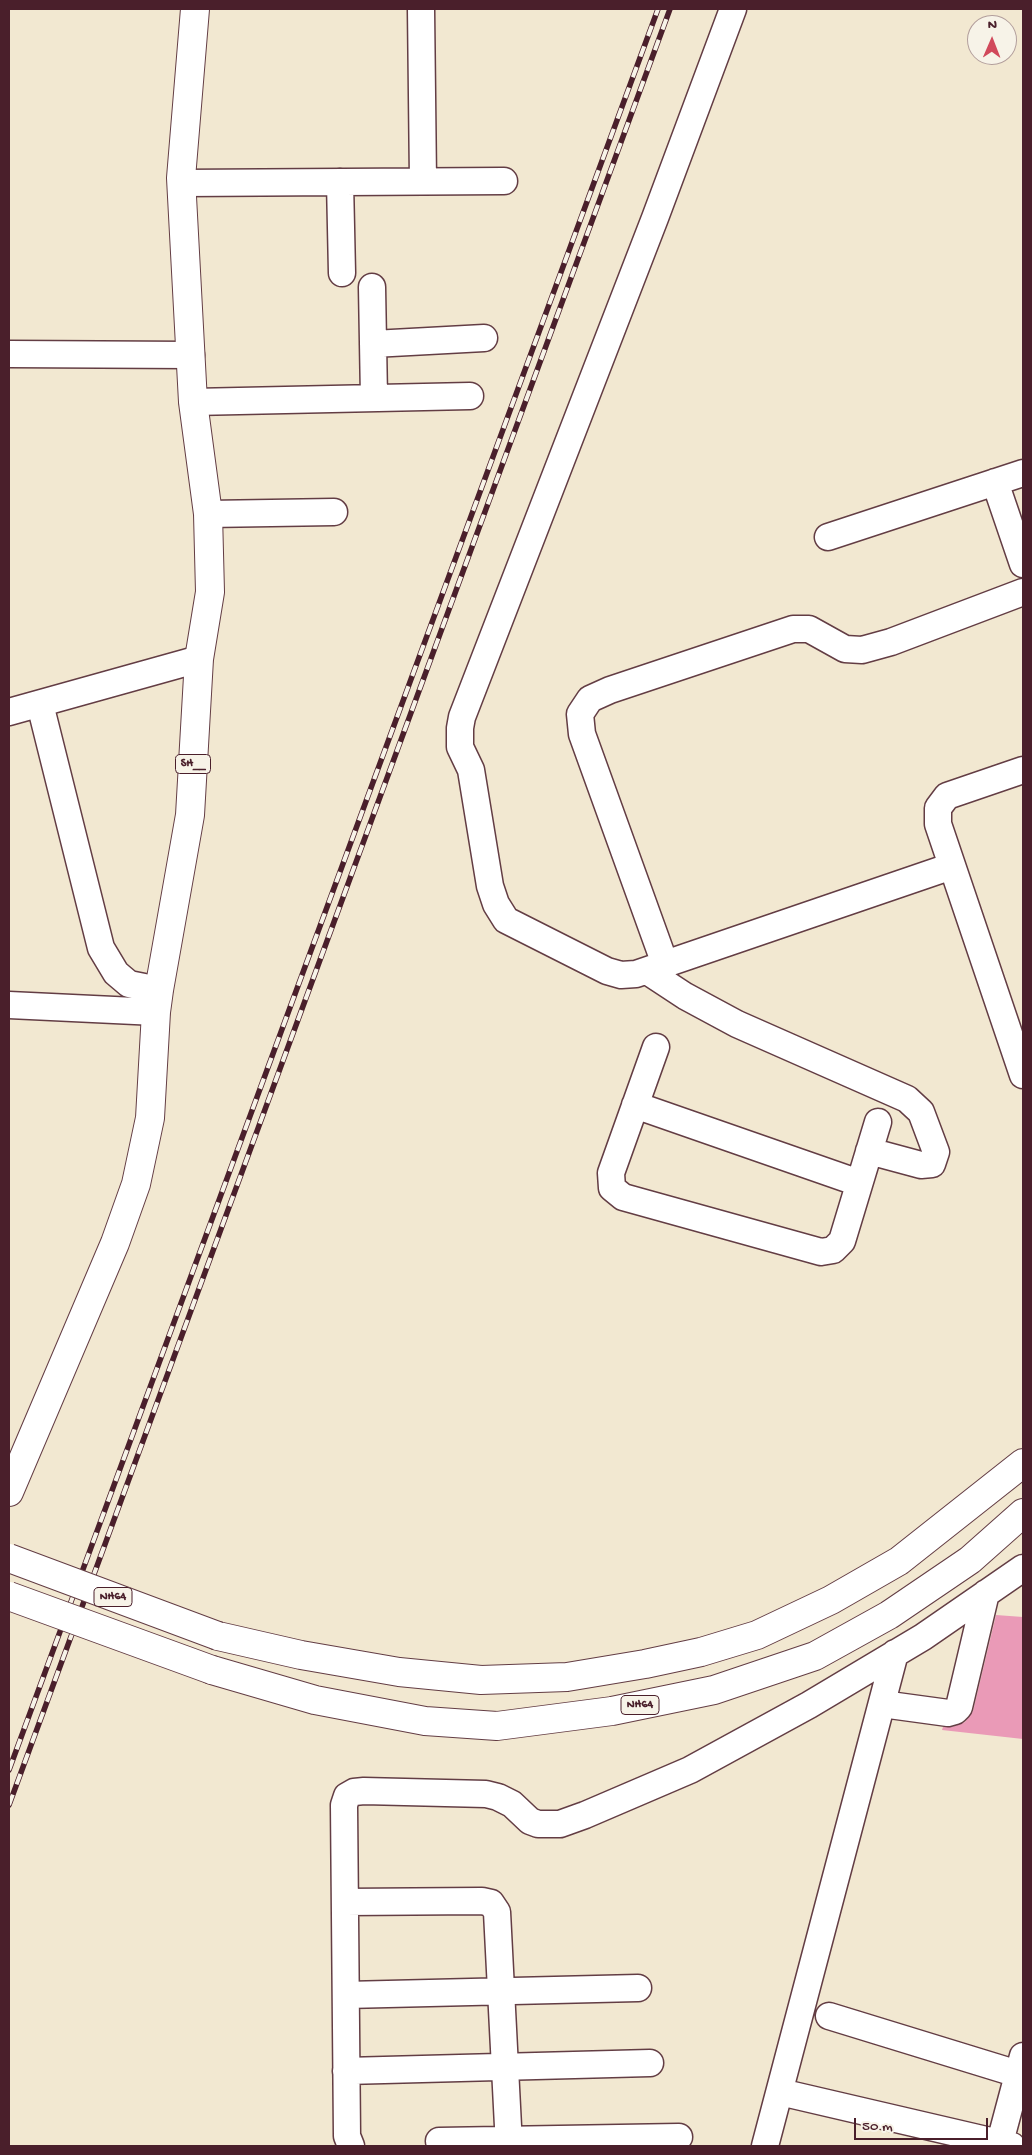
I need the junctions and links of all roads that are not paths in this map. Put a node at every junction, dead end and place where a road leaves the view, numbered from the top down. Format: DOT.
graph roads {
  1 [pos="195,9"];
  2 [pos="421,9"];
  3 [pos="733,9"];
  4 [pos="423,181"];
  5 [pos="504,181"];
  6 [pos="340,182"];
  7 [pos="182,183"];
  8 [pos="342,273"];
  9 [pos="372,286"];
  10 [pos="484,338"];
  11 [pos="373,344"];
  12 [pos="9,354"];
  13 [pos="191,355"];
  14 [pos="470,396"];
  15 [pos="374,398"];
  16 [pos="193,402"];
  17 [pos="1023,473"];
  18 [pos="994,482"];
  19 [pos="334,512"];
  20 [pos="208,514"];
  21 [pos="828,537"];
  22 [pos="1023,564"];
  23 [pos="1023,592"];
  24 [pos="199,659"];
  25 [pos="40,704"];
  26 [pos="9,712"];
  27 [pos="1023,770"];
  28 [pos="952,866"];
  29 [pos="656,967"];
  30 [pos="157,1001"];
  31 [pos="9,1005"];
  32 [pos="656,1047"];
  33 [pos="1023,1075"];
  34 [pos="635,1105"];
  35 [pos="878,1122"];
  36 [pos="869,1151"];
  37 [pos="859,1183"];
  38 [pos="1023,1463"];
  39 [pos="9,1492"];
  40 [pos="1023,1513"];
  41 [pos="9,1558"];
  42 [pos="1023,1568"];
  43 [pos="986,1593"];
  44 [pos="9,1596"];
  45 [pos="895,1653"];
  46 [pos="882,1704"];
  47 [pos="345,1902"];
  48 [pos="638,1988"];
  49 [pos="501,1991"];
  50 [pos="346,1995"];
  51 [pos="829,2016"];
  52 [pos="650,2063"];
  53 [pos="1021,2065"];
  54 [pos="505,2068"];
  55 [pos="346,2071"];
  56 [pos="780,2092"];
  57 [pos="680,2137"];
  58 [pos="439,2141"];
  59 [pos="509,2143"];
  60 [pos="1004,2145"];
  61 [pos="351,2146"];
  62 [pos="765,2146"];
  1 -- 7 [label="main road, SH__"];
  2 -- 4 [label="street"];
  3 -- 29 [label="street"];
  4 -- 5 [label="street"];
  4 -- 6 [label="street"];
  6 -- 7 [label="street"];
  6 -- 8 [label="street"];
  7 -- 13 [label="main road, SH__"];
  9 -- 11 [label="street"];
  10 -- 11 [label="street"];
  11 -- 15 [label="street"];
  12 -- 13 [label="street"];
  13 -- 16 [label="main road, SH__"];
  14 -- 15 [label="street"];
  15 -- 16 [label="street"];
  16 -- 20 [label="main road, SH__"];
  17 -- 18 [label="street"];
  18 -- 21 [label="street"];
  18 -- 22 [label="street"];
  19 -- 20 [label="street"];
  20 -- 24 [label="main road, SH__"];
  23 -- 29 [label="street"];
  24 -- 25 [label="street"];
  24 -- 30 [label="main road, SH__"];
  25 -- 26 [label="street"];
  25 -- 30 [label="street"];
  27 -- 28 [label="street"];
  28 -- 29 [label="street"];
  28 -- 33 [label="street"];
  29 -- 36 [label="street"];
  30 -- 31 [label="street"];
  30 -- 39 [label="main road, SH__"];
  32 -- 34 [label="street"];
  34 -- 37 [label="street"];
  34 -- 37 [label="street"];
  35 -- 36 [label="street"];
  36 -- 37 [label="street"];
  38 -- 41 [label="main road, NH64, bridge"];
  40 -- 44 [label="main road, NH64, bridge"];
  42 -- 43 [label="street"];
  43 -- 45 [label="street"];
  43 -- 46 [label="street"];
  45 -- 46 [label="street"];
  45 -- 47 [label="street"];
  46 -- 56 [label="street"];
  47 -- 49 [label="street"];
  47 -- 50 [label="street"];
  48 -- 49 [label="street"];
  49 -- 50 [label="street"];
  49 -- 54 [label="street"];
  50 -- 55 [label="street"];
  51 -- 53 [label="street"];
  52 -- 54 [label="street"];
  53 -- 60 [label="street"];
  54 -- 55 [label="street"];
  54 -- 59 [label="street"];
  55 -- 61 [label="street"];
  56 -- 60 [label="street"];
  56 -- 62 [label="street"];
  57 -- 59 [label="street"];
  58 -- 59 [label="street"];
}
